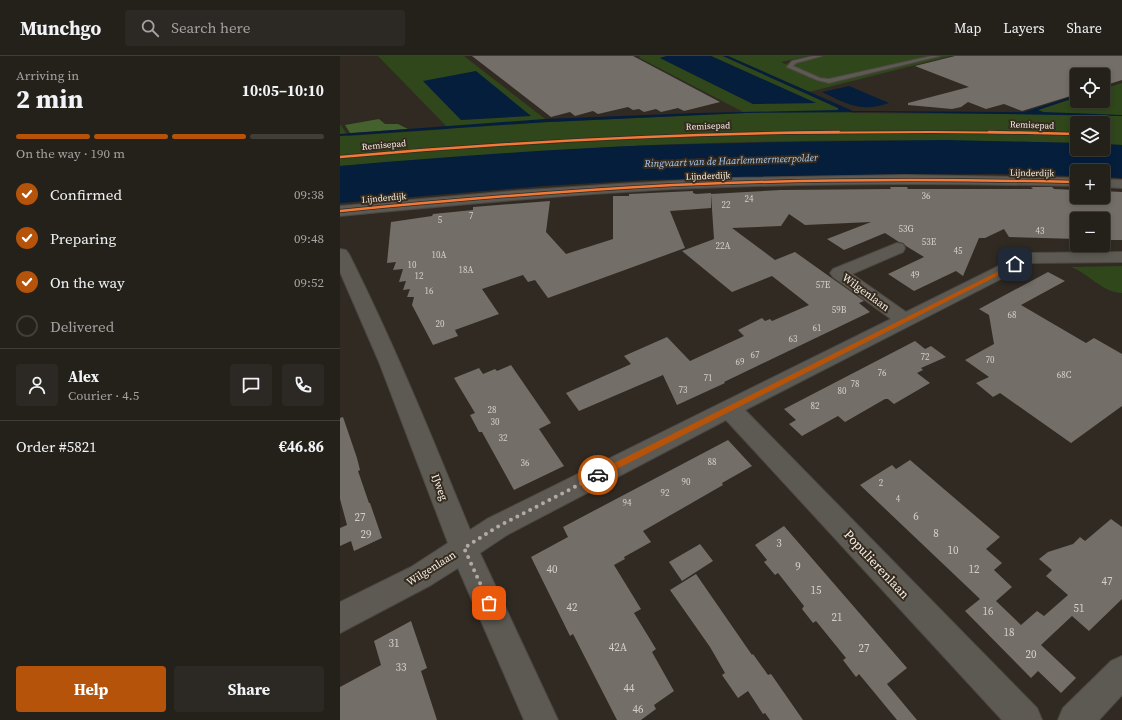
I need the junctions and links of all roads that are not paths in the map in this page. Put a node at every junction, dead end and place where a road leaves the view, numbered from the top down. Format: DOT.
graph roads {
  1 [pos="820,56"];
  2 [pos="938,56"];
  3 [pos="1070,182"];
  4 [pos="1110,183"];
  5 [pos="1122,184"];
  6 [pos="340,211"];
  7 [pos="897,248"];
  8 [pos="340,254"];
  9 [pos="1122,257"];
  10 [pos="905,320"];
  11 [pos="729,408"];
  12 [pos="464,548"];
  13 [pos="340,618"];
  14 [pos="1122,672"];
  15 [pos="541,720"];
  16 [pos="1025,720"];
  17 [pos="1075,720"];
  1 -- 2 [label="lane"];
  3 -- 6 [label="street, Lijnderdijk"];
  4 -- 5 [label="street"];
  7 -- 10 [label="street, Wilgenlaan"];
  8 -- 12 [label="street, IJweg"];
  9 -- 10 [label="street, Wilgenlaan"];
  10 -- 11 [label="street, Wilgenlaan"];
  11 -- 12 [label="street, Wilgenlaan"];
  11 -- 16 [label="street, Populierenlaan"];
  12 -- 13 [label="street, Wilgenlaan"];
  12 -- 15 [label="street, IJweg"];
  14 -- 17 [label="street"];
}
